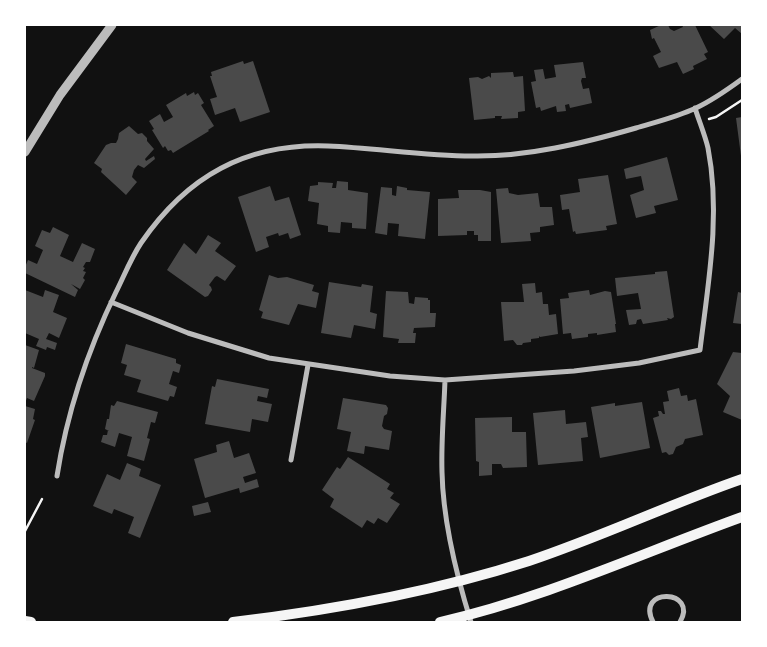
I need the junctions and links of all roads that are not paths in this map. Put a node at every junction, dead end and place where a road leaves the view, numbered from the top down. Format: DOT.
graph roads {
  1 [pos="112,25"];
  2 [pos="742,79"];
  3 [pos="695,108"];
  4 [pos="25,152"];
  5 [pos="112,302"];
  6 [pos="308,365"];
  7 [pos="446,380"];
  8 [pos="291,460"];
  9 [pos="57,476"];
  10 [pos="742,479"];
  11 [pos="742,517"];
  12 [pos="460,581"];
  13 [pos="470,618"];
  14 [pos="25,622"];
  15 [pos="31,622"];
  16 [pos="232,622"];
  17 [pos="440,622"];
  18 [pos="653,622"];
  19 [pos="680,622"];
  1 -- 4 [label="street"];
  2 -- 3 [label="street"];
  3 -- 5 [label="street"];
  3 -- 7 [label="street"];
  5 -- 6 [label="street"];
  5 -- 9 [label="street"];
  6 -- 7 [label="street"];
  6 -- 8 [label="street"];
  7 -- 12 [label="street"];
  10 -- 12 [label="main road"];
  11 -- 13 [label="main road"];
  12 -- 13 [label="street"];
  12 -- 16 [label="main road"];
  13 -- 17 [label="main road"];
  14 -- 15 [label="main road"];
  18 -- 19 [label="street"];
}
